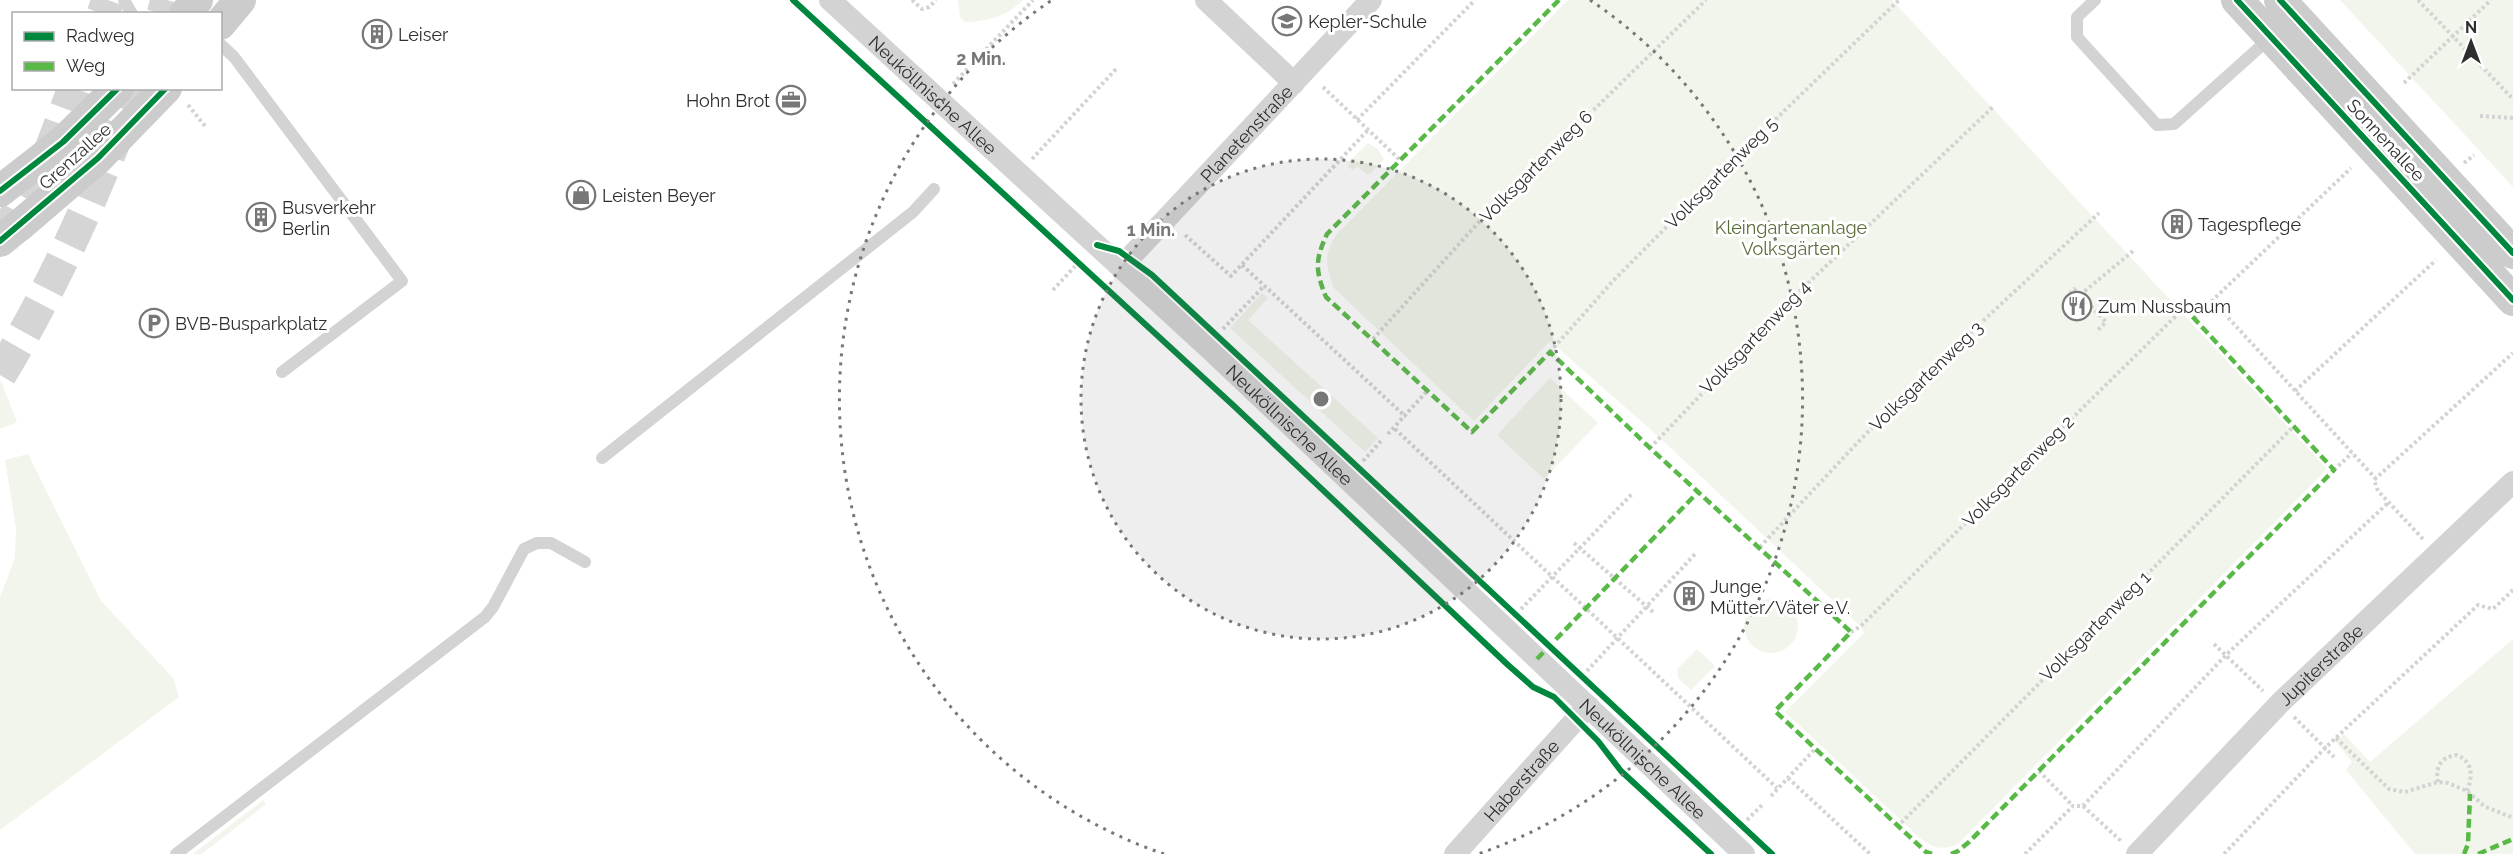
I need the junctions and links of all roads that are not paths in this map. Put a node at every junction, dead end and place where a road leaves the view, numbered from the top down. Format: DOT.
graph roads {
  1 [pos="197,0"];
  2 [pos="240,0"];
  3 [pos="830,0"];
  4 [pos="1206,0"];
  5 [pos="1371,0"];
  6 [pos="2095,0"];
  7 [pos="2237,0"];
  8 [pos="2280,0"];
  9 [pos="186,12"];
  10 [pos="222,22"];
  11 [pos="2271,38"];
  12 [pos="222,46"];
  13 [pos="1293,83"];
  14 [pos="116,90"];
  15 [pos="177,97"];
  16 [pos="934,189"];
  17 [pos="0,191"];
  18 [pos="10,233"];
  19 [pos="2513,253"];
  20 [pos="1121,267"];
  21 [pos="2513,300"];
  22 [pos="282,372"];
  23 [pos="602,458"];
  24 [pos="2513,482"];
  25 [pos="585,562"];
  26 [pos="1588,706"];
  27 [pos="2133,851"];
  28 [pos="176,854"];
  29 [pos="1455,854"];
  30 [pos="1744,854"];
  1 -- 9 [label="main road"];
  2 -- 10 [label="main road"];
  3 -- 20 [label="street, Neuköllnische Allee"];
  4 -- 13 [label="street"];
  5 -- 13 [label="street, Planetenstraße"];
  6 -- 11 [label="lane"];
  7 -- 11 [label="main road, Sonnenallee"];
  8 -- 19 [label="main road, Sonnenallee"];
  11 -- 21 [label="main road, Sonnenallee"];
  12 -- 22 [label="lane"];
  13 -- 20 [label="street, Planetenstraße"];
  14 -- 17 [label="main road, Grenzallee"];
  15 -- 18 [label="main road, Grenzallee"];
  16 -- 23 [label="lane"];
  20 -- 26 [label="street, Neuköllnische Allee"];
  24 -- 27 [label="street, Jupiterstraße"];
  25 -- 28 [label="lane"];
  26 -- 29 [label="street, Haberstraße"];
  26 -- 30 [label="street, Neuköllnische Allee"];
}
